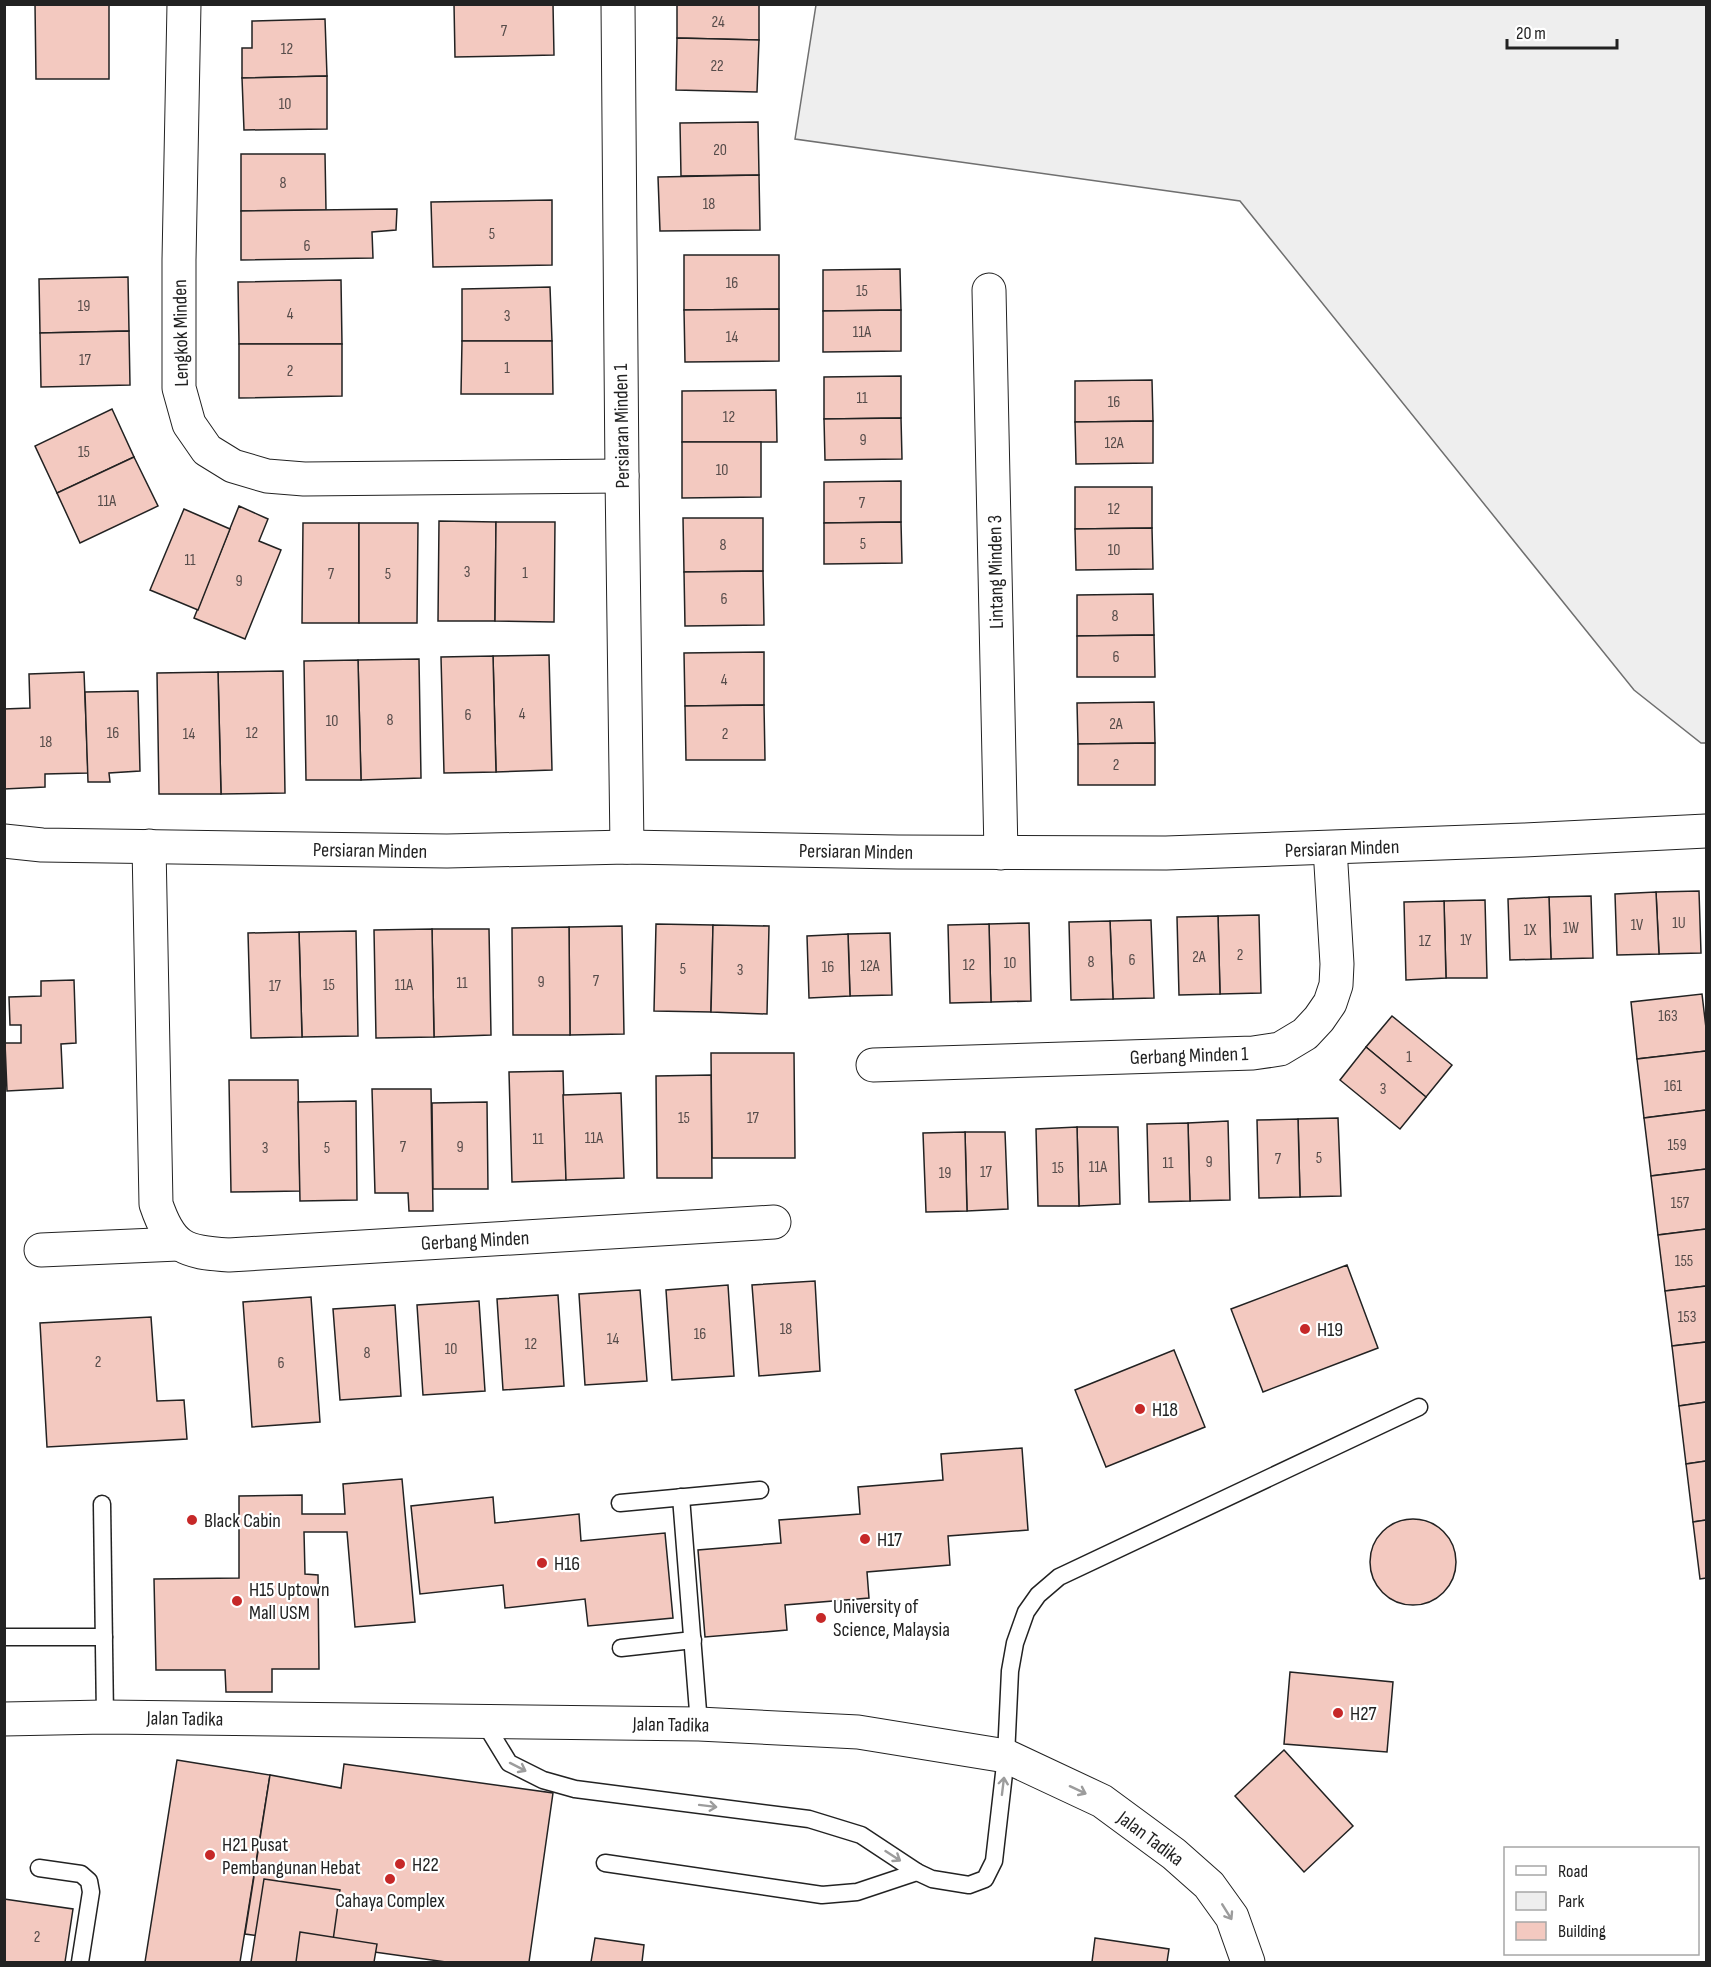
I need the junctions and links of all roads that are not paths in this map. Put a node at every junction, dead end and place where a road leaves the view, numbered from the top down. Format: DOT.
graph roads {
  1 [pos="184,4"];
  2 [pos="618,4"];
  3 [pos="989,290"];
  4 [pos="622,476"];
  5 [pos="1707,831"];
  6 [pos="4,841"];
  7 [pos="149,846"];
  8 [pos="627,847"];
  9 [pos="1330,848"];
  10 [pos="1001,853"];
  11 [pos="873,1065"];
  12 [pos="774,1222"];
  13 [pos="178,1244"];
  14 [pos="41,1250"];
  15 [pos="1419,1407"];
  16 [pos="760,1490"];
  17 [pos="681,1497"];
  18 [pos="620,1503"];
  19 [pos="102,1504"];
  20 [pos="4,1637"];
  21 [pos="104,1637"];
  22 [pos="693,1640"];
  23 [pos="621,1648"];
  24 [pos="105,1717"];
  25 [pos="4,1719"];
  26 [pos="483,1722"];
  27 [pos="699,1724"];
  28 [pos="1006,1756"];
  29 [pos="605,1863"];
  30 [pos="39,1868"];
  31 [pos="917,1872"];
  32 [pos="80,1962"];
  33 [pos="1248,1962"];
  1 -- 4 [label="street, Lengkok Minden"];
  2 -- 4 [label="street, Persiaran Minden 1"];
  3 -- 10 [label="street, Lintang Minden 3"];
  4 -- 8 [label="street, Persiaran Minden 1"];
  5 -- 9 [label="street, Persiaran Minden"];
  6 -- 7 [label="street, Persiaran Minden"];
  7 -- 8 [label="street, Persiaran Minden"];
  7 -- 13 [label="street"];
  8 -- 10 [label="street, Persiaran Minden"];
  9 -- 10 [label="street, Persiaran Minden"];
  9 -- 11 [label="street, Gerbang Minden 1"];
  12 -- 13 [label="street, Gerbang Minden"];
  13 -- 14 [label="street, Gerbang Minden"];
  15 -- 28 [label="lane"];
  16 -- 17 [label="lane"];
  17 -- 18 [label="lane"];
  17 -- 22 [label="lane"];
  19 -- 21 [label="lane"];
  20 -- 21 [label="lane"];
  21 -- 24 [label="lane"];
  22 -- 23 [label="lane"];
  22 -- 27 [label="lane"];
  24 -- 25 [label="street, Jalan Tadika"];
  24 -- 26 [label="street, Jalan Tadika"];
  26 -- 27 [label="street, Jalan Tadika"];
  26 -- 31 [label="lane, one-way"];
  27 -- 28 [label="street, Jalan Tadika"];
  31 -- 28 [label="lane, one-way"];
  28 -- 33 [label="street, Jalan Tadika, one-way"];
  29 -- 31 [label="lane"];
  30 -- 32 [label="lane"];
}
